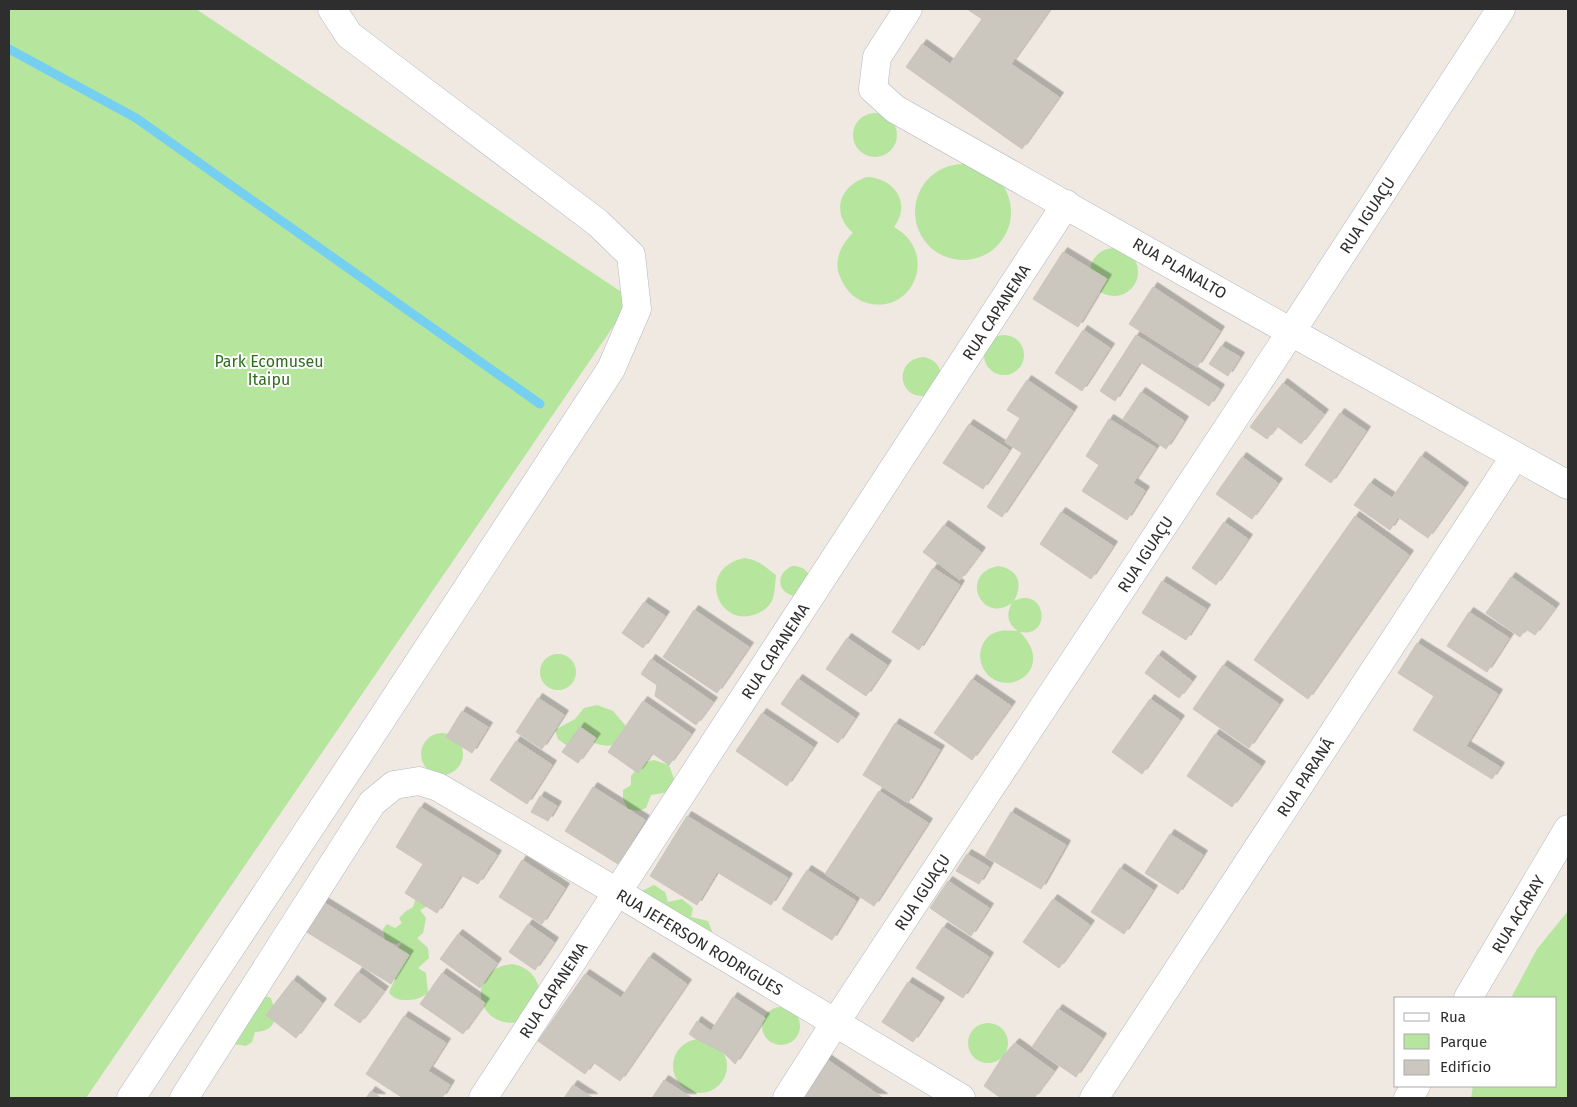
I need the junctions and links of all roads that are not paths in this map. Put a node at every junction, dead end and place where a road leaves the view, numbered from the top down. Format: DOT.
graph roads {
  1 [pos="332,9"];
  2 [pos="908,9"];
  3 [pos="1501,9"];
  4 [pos="1066,204"];
  5 [pos="1291,332"];
  6 [pos="1516,456"];
  7 [pos="1568,485"];
  8 [pos="1568,829"];
  9 [pos="618,892"];
  10 [pos="1469,997"];
  11 [pos="836,1023"];
  12 [pos="1415,1087"];
  13 [pos="131,1098"];
  14 [pos="184,1098"];
  15 [pos="482,1098"];
  16 [pos="787,1098"];
  17 [pos="961,1098"];
  18 [pos="1094,1098"];
  19 [pos="1408,1098"];
  1 -- 13 [label="street"];
  2 -- 4 [label="street, RUA PLANALTO"];
  3 -- 5 [label="street, RUA IGUAÇU"];
  4 -- 5 [label="street, RUA PLANALTO"];
  4 -- 9 [label="street, RUA CAPANEMA"];
  5 -- 6 [label="street, RUA PLANALTO"];
  5 -- 11 [label="street, RUA IGUAÇU"];
  6 -- 7 [label="street, RUA PLANALTO"];
  6 -- 18 [label="street, RUA PARANÁ"];
  8 -- 10 [label="street, RUA ACARAY"];
  9 -- 11 [label="street, RUA JEFERSON RODRIGUES"];
  9 -- 14 [label="street, RUA JEFERSON RODRIGUES"];
  9 -- 15 [label="street, RUA CAPANEMA"];
  11 -- 16 [label="street, RUA IGUAÇU"];
  11 -- 17 [label="street, RUA JEFERSON RODRIGUES"];
  12 -- 19 [label="street"];
}
